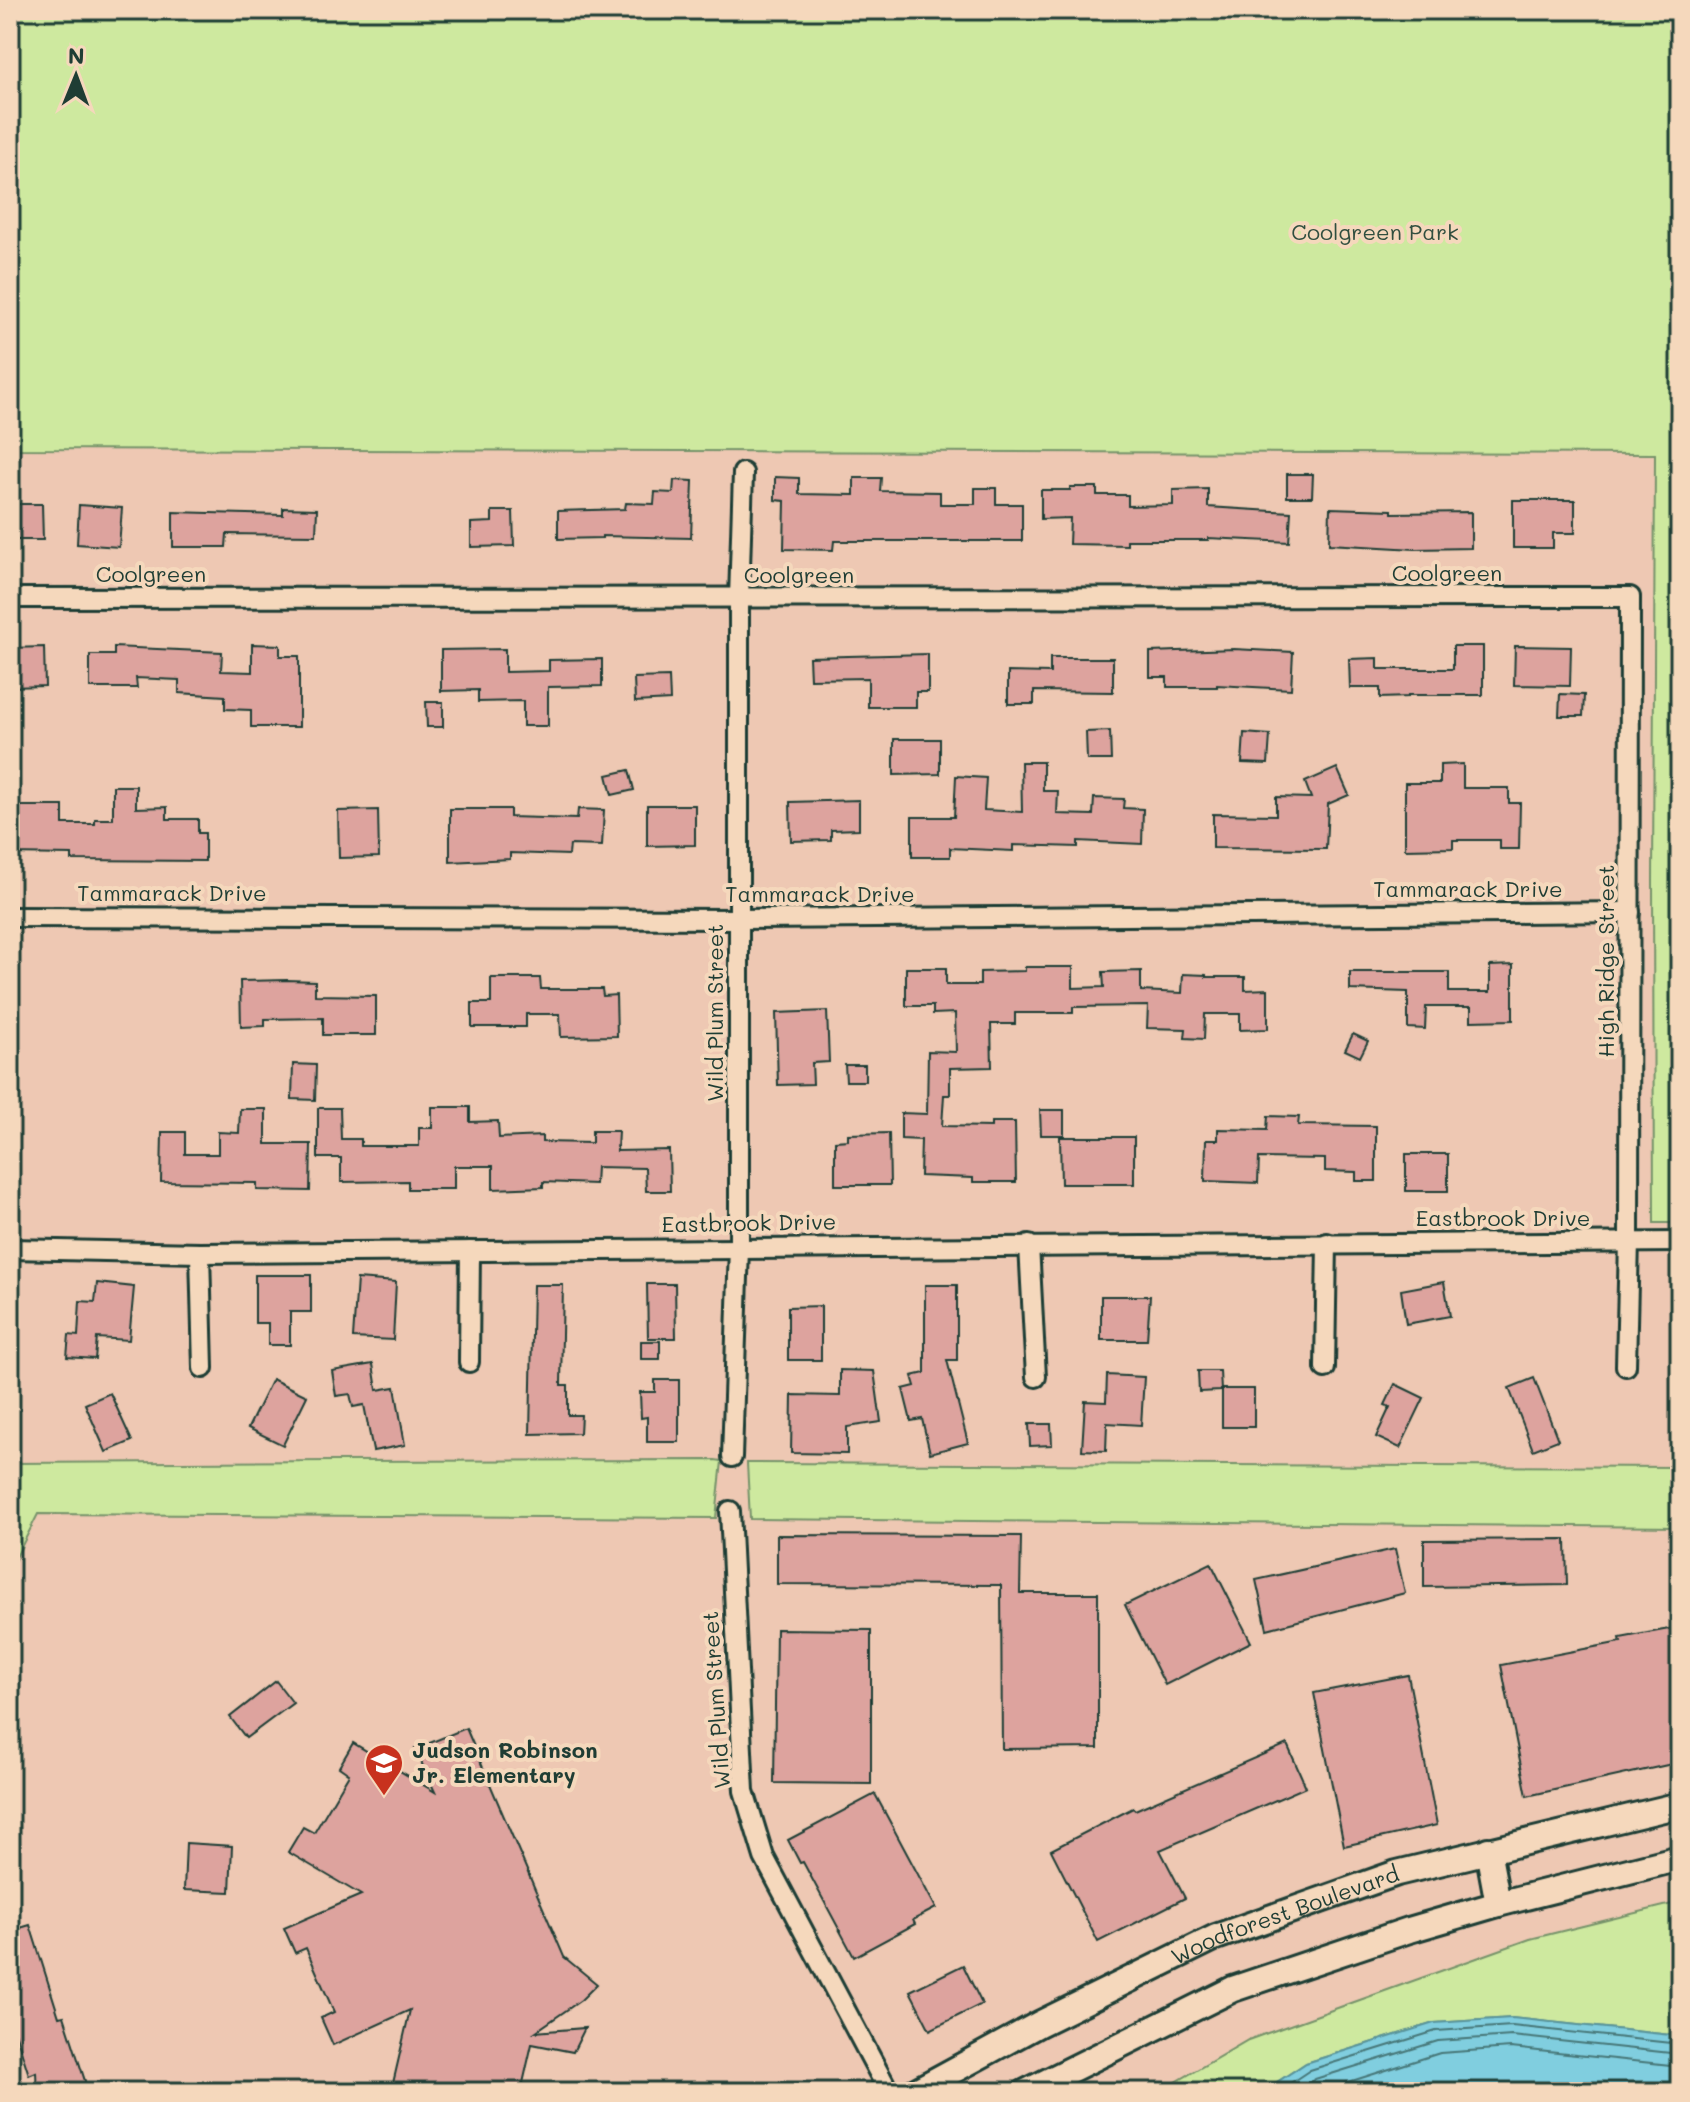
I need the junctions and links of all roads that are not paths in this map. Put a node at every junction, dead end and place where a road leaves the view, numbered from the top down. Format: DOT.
graph roads {
  1 [pos="743,473"];
  2 [pos="1589,597"];
  3 [pos="10,598"];
  4 [pos="739,599"];
  5 [pos="1630,912"];
  6 [pos="10,917"];
  7 [pos="739,919"];
  8 [pos="1629,1241"];
  9 [pos="1680,1242"];
  10 [pos="1327,1243"];
  11 [pos="1029,1245"];
  12 [pos="739,1247"];
  13 [pos="10,1249"];
  14 [pos="470,1251"];
  15 [pos="200,1253"];
  16 [pos="469,1362"];
  17 [pos="1626,1366"];
  18 [pos="203,1368"];
  19 [pos="1325,1368"];
  20 [pos="1036,1377"];
  21 [pos="732,1457"];
  22 [pos="730,1511"];
  23 [pos="1680,1805"];
  24 [pos="1488,1850"];
  25 [pos="1680,1858"];
  26 [pos="1498,1904"];
  27 [pos="889,2092"];
  28 [pos="914,2092"];
  29 [pos="1026,2092"];
  1 -- 4 [label="street, Wild Plum Street"];
  2 -- 4 [label="street, Coolgreen"];
  2 -- 5 [label="street, High Ridge Street"];
  3 -- 4 [label="street, Coolgreen"];
  4 -- 7 [label="street, Wild Plum Street"];
  5 -- 7 [label="street, Tammarack Drive"];
  5 -- 8 [label="street, High Ridge Street"];
  6 -- 7 [label="street, Tammarack Drive"];
  7 -- 12 [label="street, Wild Plum Street"];
  8 -- 9 [label="street, Eastbrook Drive"];
  8 -- 10 [label="street, Eastbrook Drive"];
  8 -- 17 [label="street, High Ridge Street"];
  10 -- 11 [label="street, Eastbrook Drive"];
  10 -- 19 [label="street"];
  11 -- 12 [label="street, Eastbrook Drive"];
  11 -- 20 [label="street"];
  12 -- 14 [label="street, Eastbrook Drive"];
  12 -- 21 [label="street, Wild Plum Street"];
  13 -- 15 [label="street, Eastbrook Drive"];
  14 -- 15 [label="street, Eastbrook Drive"];
  14 -- 16 [label="street"];
  15 -- 18 [label="street"];
  22 -- 27 [label="street, Wild Plum Street"];
  23 -- 24 [label="main road, Woodforest Boulevard"];
  24 -- 26 [label="main road"];
  24 -- 28 [label="main road, Woodforest Boulevard"];
  25 -- 26 [label="main road"];
  26 -- 29 [label="main road"];
}
